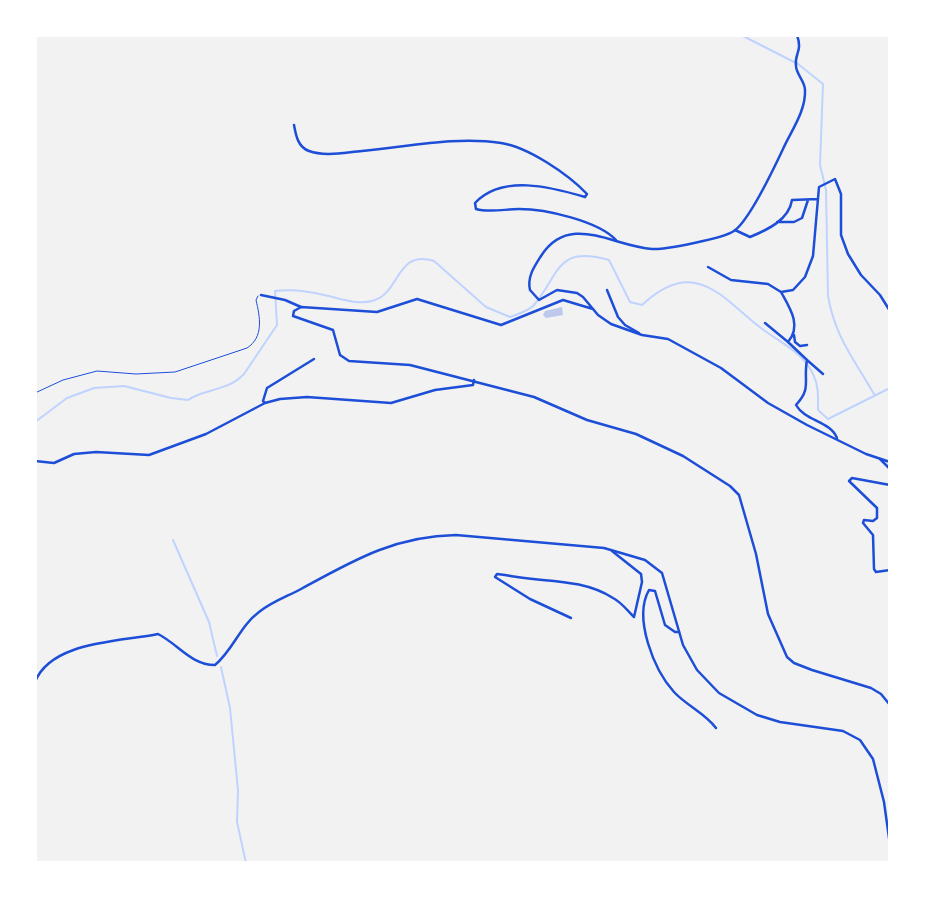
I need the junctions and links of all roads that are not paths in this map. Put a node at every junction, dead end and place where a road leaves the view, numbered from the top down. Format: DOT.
graph roads {
  1 [pos="797,35"];
  2 [pos="294,125"];
  3 [pos="818,199"];
  4 [pos="808,200"];
  5 [pos="778,222"];
  6 [pos="735,230"];
  7 [pos="616,240"];
  8 [pos="708,267"];
  9 [pos="607,290"];
  10 [pos="781,292"];
  11 [pos="261,295"];
  12 [pos="301,307"];
  13 [pos="593,309"];
  14 [pos="890,311"];
  15 [pos="765,323"];
  16 [pos="642,335"];
  17 [pos="794,335"];
  18 [pos="788,342"];
  19 [pos="807,345"];
  20 [pos="314,359"];
  21 [pos="807,360"];
  22 [pos="823,374"];
  23 [pos="474,380"];
  24 [pos="35,393"];
  25 [pos="265,403"];
  26 [pos="836,438"];
  27 [pos="880,459"];
  28 [pos="35,461"];
  29 [pos="890,462"];
  30 [pos="890,470"];
  31 [pos="890,485"];
  32 [pos="609,549"];
  33 [pos="890,570"];
  34 [pos="571,618"];
  35 [pos="680,632"];
  36 [pos="35,682"];
  37 [pos="890,705"];
  38 [pos="716,728"];
  39 [pos="890,845"];
  1 -- 6 [label="street"];
  2 -- 7 [label="street"];
  3 -- 4 [label="street"];
  3 -- 10 [label="street"];
  3 -- 14 [label="street"];
  4 -- 5 [label="street"];
  4 -- 5 [label="street"];
  5 -- 6 [label="street"];
  6 -- 7 [label="street"];
  7 -- 13 [label="street"];
  8 -- 10 [label="street"];
  9 -- 16 [label="street"];
  10 -- 17 [label="street"];
  11 -- 12 [label="street"];
  11 -- 24 [label="lane"];
  12 -- 13 [label="street"];
  12 -- 23 [label="street"];
  13 -- 16 [label="street"];
  15 -- 18 [label="street"];
  16 -- 26 [label="street"];
  17 -- 18 [label="street"];
  17 -- 19 [label="street"];
  18 -- 21 [label="street"];
  20 -- 25 [label="street"];
  21 -- 22 [label="street"];
  21 -- 26 [label="street"];
  23 -- 25 [label="street"];
  23 -- 37 [label="street"];
  25 -- 28 [label="street"];
  26 -- 27 [label="street"];
  27 -- 29 [label="street"];
  27 -- 30 [label="street"];
  31 -- 33 [label="street"];
  32 -- 34 [label="street"];
  32 -- 35 [label="street"];
  32 -- 36 [label="street"];
  35 -- 38 [label="street"];
  35 -- 39 [label="street"];
}
